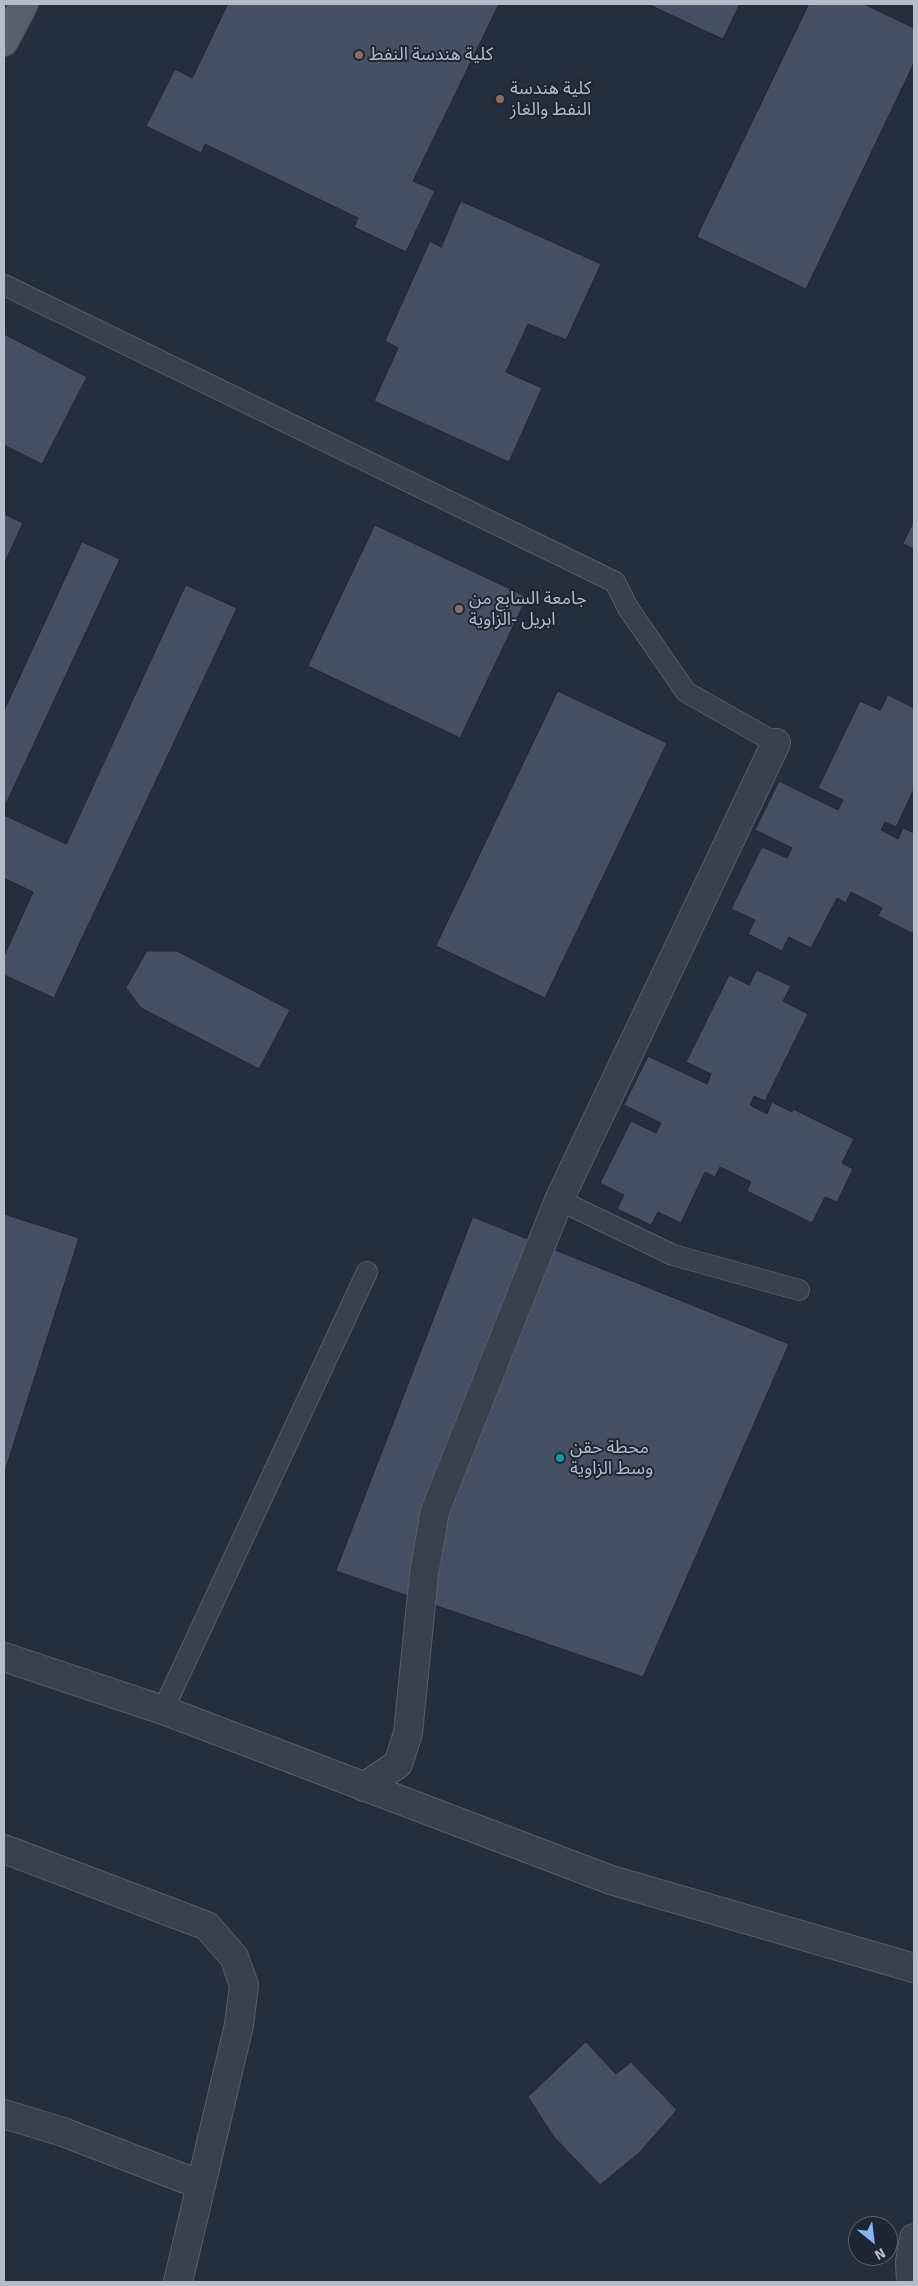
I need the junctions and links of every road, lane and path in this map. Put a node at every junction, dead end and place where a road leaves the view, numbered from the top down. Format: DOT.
graph roads {
  1 [pos="24,4"];
  2 [pos="4,42"];
  3 [pos="4,285"];
  4 [pos="776,742"];
  5 [pos="559,1200"];
  6 [pos="367,1272"];
  7 [pos="799,1290"];
  8 [pos="4,1657"];
  9 [pos="163,1710"];
  10 [pos="364,1787"];
  11 [pos="4,1849"];
  12 [pos="914,1968"];
  13 [pos="4,2114"];
  14 [pos="201,2185"];
  15 [pos="914,2238"];
  16 [pos="178,2282"];
  17 [pos="911,2282"];
  1 -- 2 [label="main road"];
  3 -- 4 [label="lane"];
  4 -- 5 [label="street"];
  5 -- 7 [label="lane"];
  5 -- 10 [label="street"];
  6 -- 9 [label="lane"];
  8 -- 9 [label="street"];
  9 -- 10 [label="street"];
  10 -- 12 [label="street"];
  11 -- 14 [label="street"];
  13 -- 14 [label="street"];
  14 -- 16 [label="street"];
  15 -- 17 [label="street"];
}
